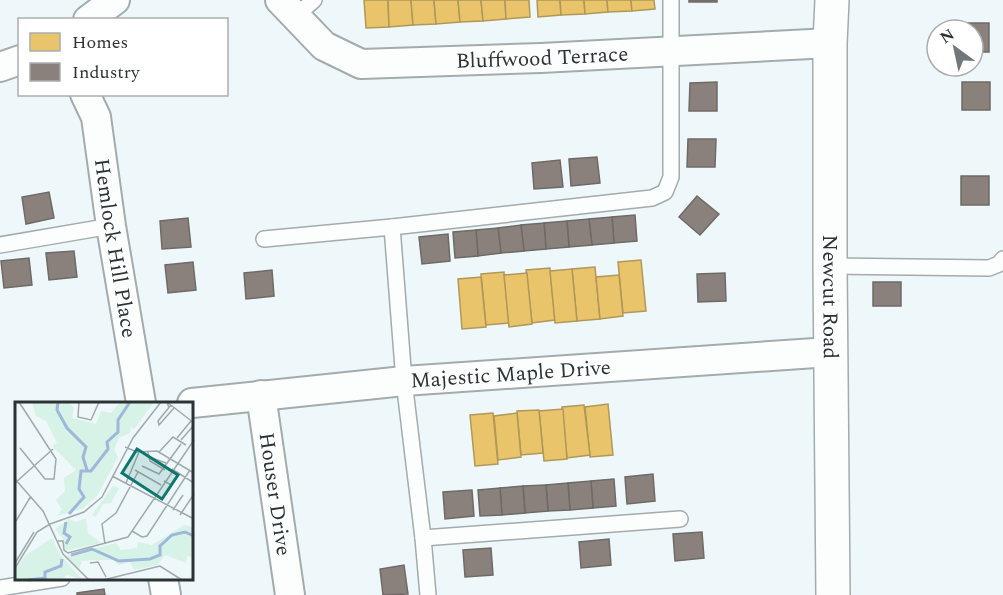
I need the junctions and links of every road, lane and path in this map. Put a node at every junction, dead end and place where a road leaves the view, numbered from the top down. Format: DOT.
graph roads {
  1 [pos="115,0"];
  2 [pos="671,0"];
  3 [pos="832,0"];
  4 [pos="297,5"];
  5 [pos="91,18"];
  6 [pos="830,43"];
  7 [pos="671,51"];
  8 [pos="18,61"];
  9 [pos="0,67"];
  10 [pos="86,96"];
  11 [pos="111,226"];
  12 [pos="392,226"];
  13 [pos="264,239"];
  14 [pos="0,245"];
  15 [pos="1003,259"];
  16 [pos="830,266"];
  17 [pos="830,352"];
  18 [pos="404,381"];
  19 [pos="261,395"];
  20 [pos="141,402"];
  21 [pos="194,403"];
  22 [pos="680,519"];
  23 [pos="423,538"];
  24 [pos="55,580"];
  25 [pos="163,580"];
  26 [pos="0,588"];
  27 [pos="166,595"];
  28 [pos="290,595"];
  29 [pos="428,595"];
  30 [pos="833,595"];
  1 -- 5 [label="street"];
  2 -- 7 [label="lane"];
  3 -- 6 [label="street, Newcut Road"];
  4 -- 7 [label="street, Bluffwood Terrace"];
  6 -- 7 [label="street, Bluffwood Terrace"];
  6 -- 16 [label="street, Newcut Road"];
  7 -- 12 [label="lane"];
  8 -- 9 [label="street"];
  10 -- 11 [label="street, Hemlock Hill Place"];
  11 -- 14 [label="lane"];
  11 -- 20 [label="street, Hemlock Hill Place"];
  12 -- 13 [label="lane"];
  12 -- 18 [label="lane"];
  15 -- 16 [label="lane"];
  16 -- 17 [label="street, Newcut Road"];
  17 -- 18 [label="street, Majestic Maple Drive"];
  17 -- 30 [label="street, Newcut Road"];
  18 -- 19 [label="street, Majestic Maple Drive"];
  18 -- 23 [label="lane"];
  19 -- 21 [label="street, Majestic Maple Drive"];
  19 -- 28 [label="street, Houser Drive"];
  22 -- 23 [label="lane"];
  23 -- 29 [label="lane"];
  24 -- 26 [label="lane"];
  25 -- 27 [label="street"];
}
